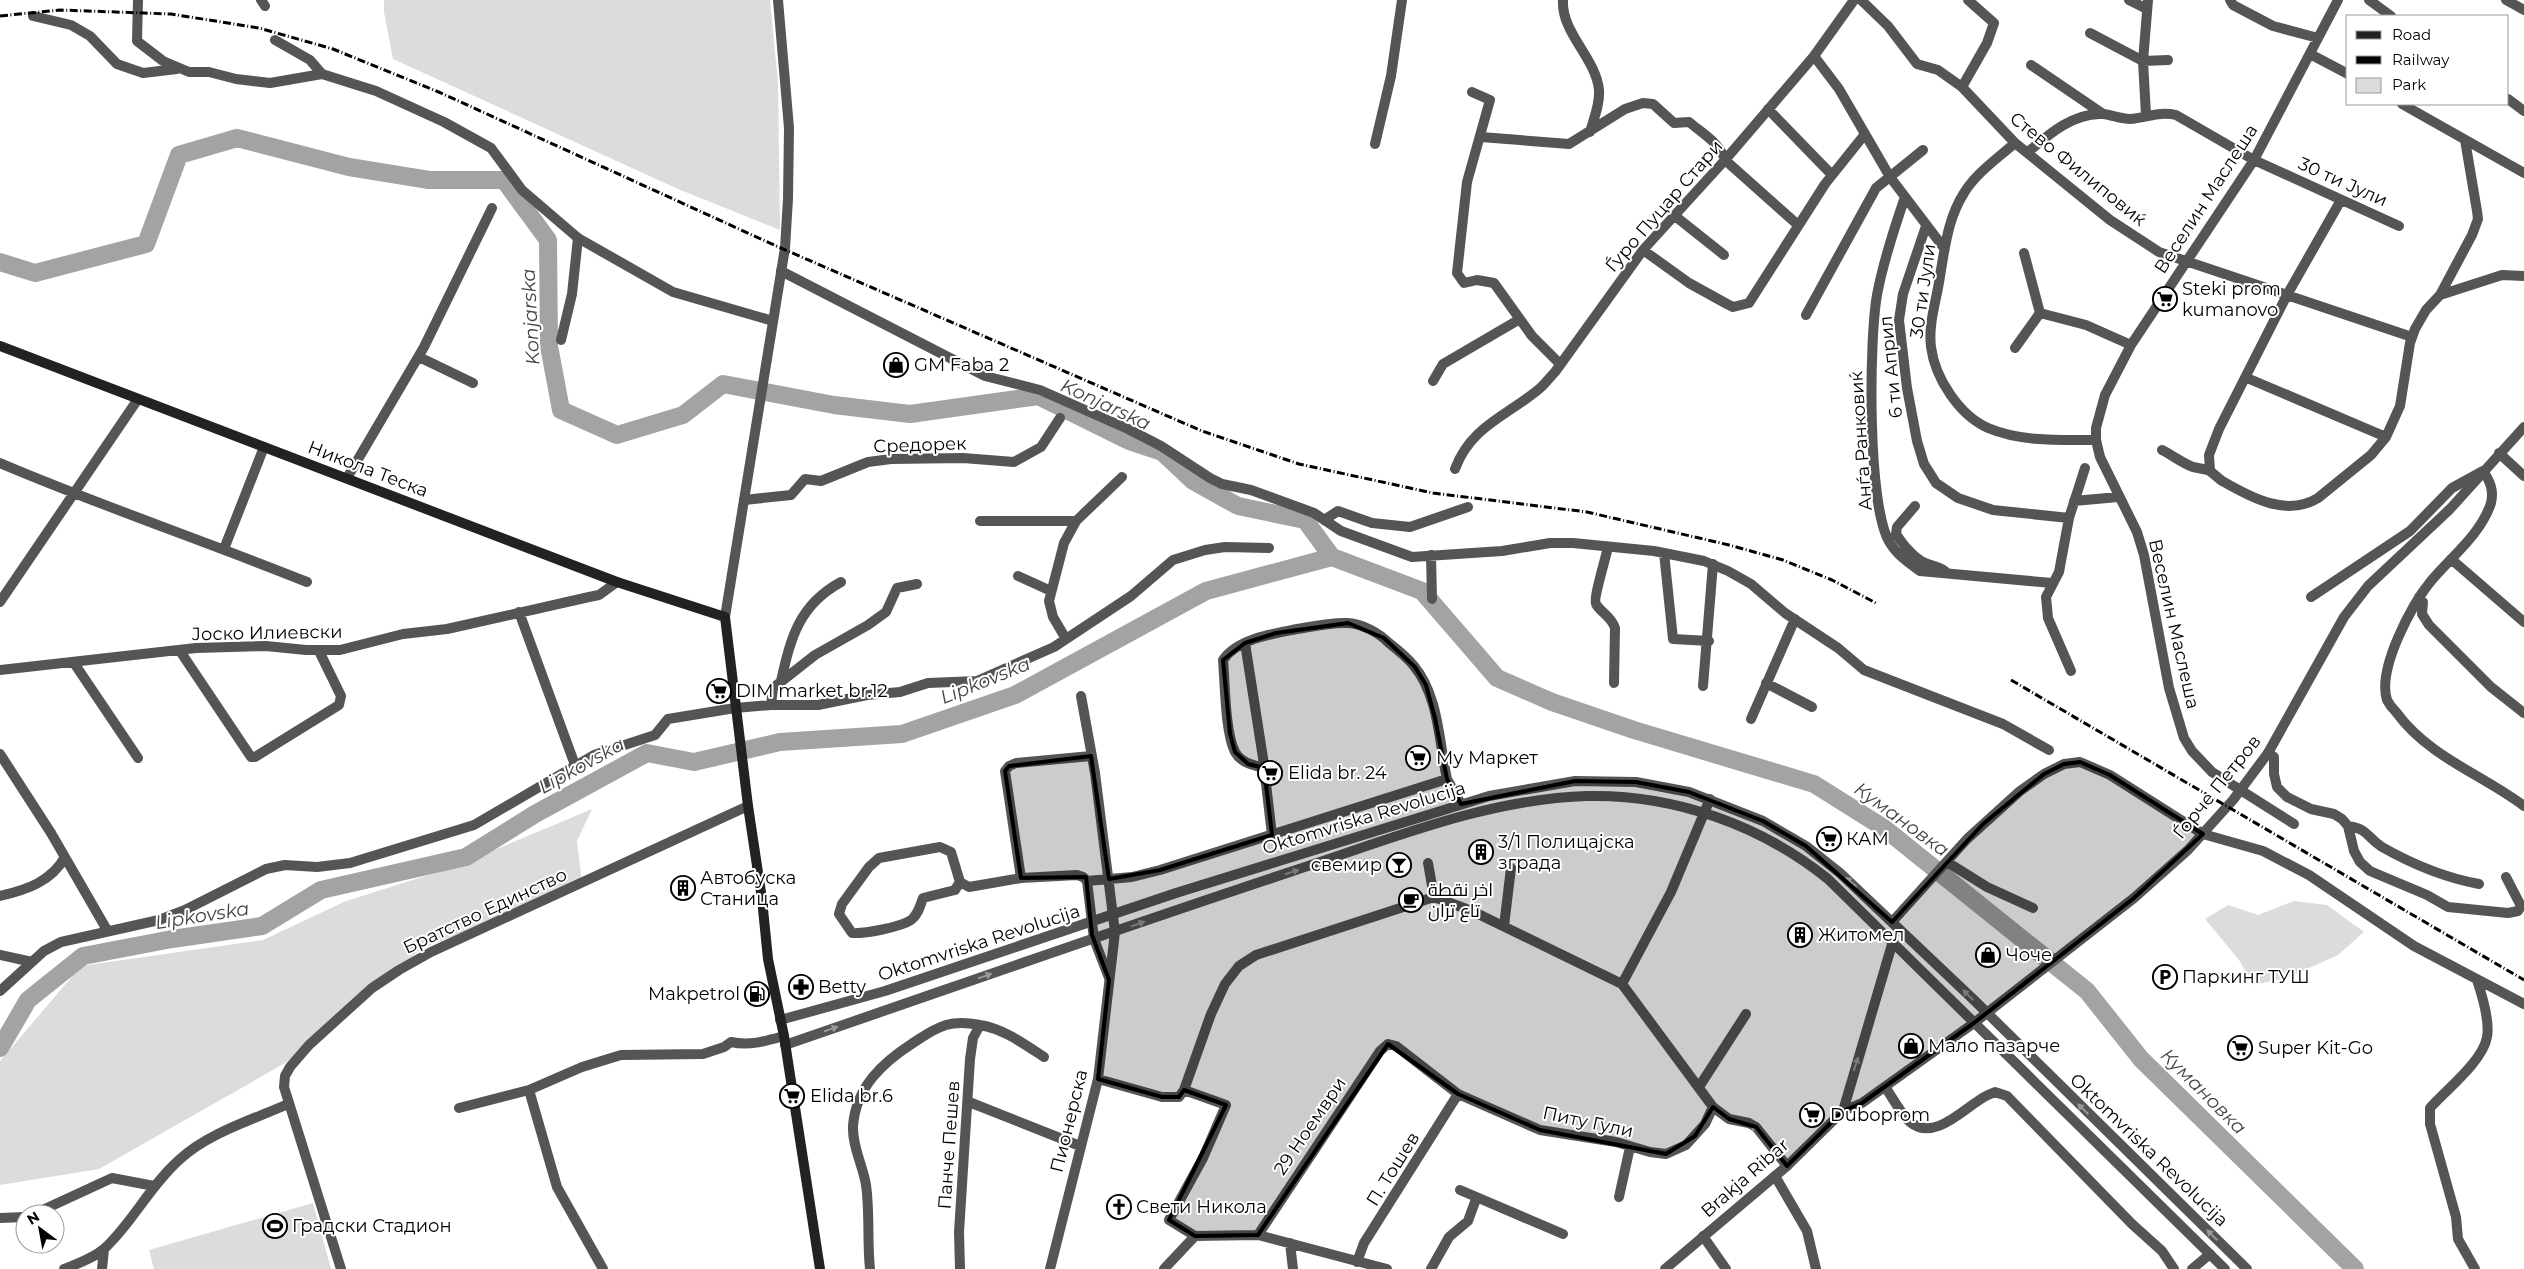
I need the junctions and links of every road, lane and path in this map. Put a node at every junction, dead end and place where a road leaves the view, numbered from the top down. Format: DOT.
graph roads {
  1 [pos="778,0"];
  2 [pos="1402,0"];
  3 [pos="1563,0"];
  4 [pos="1854,0"];
  5 [pos="1861,0"];
  6 [pos="1968,0"];
  7 [pos="2130,0"];
  8 [pos="2230,0"];
  9 [pos="2338,0"];
  10 [pos="2369,0"];
  11 [pos="2506,0"];
  12 [pos="138,2"];
  13 [pos="2148,5"];
  14 [pos="2524,10"];
  15 [pos="2390,15"];
  16 [pos="33,16"];
  17 [pos="2090,33"];
  18 [pos="2318,38"];
  19 [pos="275,40"];
  20 [pos="2310,54"];
  21 [pos="1814,56"];
  22 [pos="2168,60"];
  23 [pos="2143,61"];
  24 [pos="2031,65"];
  25 [pos="177,69"];
  26 [pos="2346,73"];
  27 [pos="322,74"];
  28 [pos="1962,87"];
  29 [pos="1472,92"];
  30 [pos="2509,100"];
  31 [pos="2404,105"];
  32 [pos="1768,109"];
  33 [pos="2524,110"];
  34 [pos="2103,114"];
  35 [pos="2146,115"];
  36 [pos="1590,132"];
  37 [pos="1865,134"];
  38 [pos="1481,137"];
  39 [pos="2465,140"];
  40 [pos="2015,143"];
  41 [pos="1375,144"];
  42 [pos="1923,150"];
  43 [pos="2028,152"];
  44 [pos="1725,160"];
  45 [pos="2254,160"];
  46 [pos="2524,173"];
  47 [pos="1832,175"];
  48 [pos="1890,177"];
  49 [pos="1905,197"];
  50 [pos="2341,200"];
  51 [pos="492,208"];
  52 [pos="1675,216"];
  53 [pos="1798,225"];
  54 [pos="1926,226"];
  55 [pos="2399,226"];
  56 [pos="578,238"];
  57 [pos="1944,248"];
  58 [pos="1643,250"];
  59 [pos="2024,252"];
  60 [pos="1724,255"];
  61 [pos="2185,262"];
  62 [pos="781,271"];
  63 [pos="2524,276"];
  64 [pos="2287,295"];
  65 [pos="2440,295"];
  66 [pos="2040,313"];
  67 [pos="1806,315"];
  68 [pos="1520,319"];
  69 [pos="772,321"];
  70 [pos="2412,337"];
  71 [pos="561,340"];
  72 [pos="2132,345"];
  73 [pos="0,346"];
  74 [pos="2015,348"];
  75 [pos="419,357"];
  76 [pos="1560,364"];
  77 [pos="2247,378"];
  78 [pos="1432,381"];
  79 [pos="472,382"];
  80 [pos="138,399"];
  81 [pos="1060,418"];
  82 [pos="2524,427"];
  83 [pos="2386,437"];
  84 [pos="2096,440"];
  85 [pos="264,446"];
  86 [pos="2162,450"];
  87 [pos="2499,453"];
  88 [pos="0,463"];
  89 [pos="2085,468"];
  90 [pos="1454,469"];
  91 [pos="2210,471"];
  92 [pos="2484,471"];
  93 [pos="2524,476"];
  94 [pos="1122,477"];
  95 [pos="347,478"];
  96 [pos="72,494"];
  97 [pos="2118,498"];
  98 [pos="744,500"];
  99 [pos="2074,501"];
  100 [pos="1914,506"];
  101 [pos="1468,508"];
  102 [pos="2069,518"];
  103 [pos="1324,520"];
  104 [pos="980,521"];
  105 [pos="1076,521"];
  106 [pos="1608,547"];
  107 [pos="1269,548"];
  108 [pos="224,549"];
  109 [pos="1664,553"];
  110 [pos="1431,555"];
  111 [pos="2451,559"];
  112 [pos="1713,564"];
  113 [pos="1947,573"];
  114 [pos="1018,576"];
  115 [pos="307,582"];
  116 [pos="616,582"];
  117 [pos="841,582"];
  118 [pos="2052,583"];
  119 [pos="916,584"];
  120 [pos="1051,591"];
  121 [pos="2311,597"];
  122 [pos="2419,597"];
  123 [pos="1432,599"];
  124 [pos="0,602"];
  125 [pos="519,612"];
  126 [pos="725,617"];
  127 [pos="1795,619"];
  128 [pos="2524,622"];
  129 [pos="1066,639"];
  130 [pos="1708,641"];
  131 [pos="1245,643"];
  132 [pos="180,651"];
  133 [pos="319,651"];
  134 [pos="74,663"];
  135 [pos="0,670"];
  136 [pos="2071,671"];
  137 [pos="781,681"];
  138 [pos="1614,683"];
  139 [pos="1766,683"];
  140 [pos="1703,686"];
  141 [pos="1081,696"];
  142 [pos="771,705"];
  143 [pos="1812,707"];
  144 [pos="735,708"];
  145 [pos="2524,713"];
  146 [pos="1751,719"];
  147 [pos="2049,750"];
  148 [pos="2268,753"];
  149 [pos="0,754"];
  150 [pos="1091,756"];
  151 [pos="138,758"];
  152 [pos="575,765"];
  153 [pos="1264,768"];
  154 [pos="1447,779"];
  155 [pos="1710,799"];
  156 [pos="1461,804"];
  157 [pos="748,806"];
  158 [pos="2524,806"];
  159 [pos="1705,812"];
  160 [pos="2294,824"];
  161 [pos="2348,826"];
  162 [pos="2203,834"];
  163 [pos="1272,835"];
  164 [pos="65,857"];
  165 [pos="1947,862"];
  166 [pos="1428,863"];
  167 [pos="1511,868"];
  168 [pos="2506,876"];
  169 [pos="1021,878"];
  170 [pos="1109,879"];
  171 [pos="1087,881"];
  172 [pos="960,882"];
  173 [pos="2479,884"];
  174 [pos="0,896"];
  175 [pos="1434,897"];
  176 [pos="2033,908"];
  177 [pos="1112,915"];
  178 [pos="1091,922"];
  179 [pos="1892,922"];
  180 [pos="1504,926"];
  181 [pos="107,930"];
  182 [pos="1115,932"];
  183 [pos="1094,939"];
  184 [pos="1893,942"];
  185 [pos="0,955"];
  186 [pos="32,962"];
  187 [pos="1109,980"];
  188 [pos="2477,980"];
  189 [pos="1622,984"];
  190 [pos="0,991"];
  191 [pos="2524,1004"];
  192 [pos="1986,1013"];
  193 [pos="1746,1014"];
  194 [pos="780,1020"];
  195 [pos="1974,1023"];
  196 [pos="980,1025"];
  197 [pos="784,1040"];
  198 [pos="1396,1046"];
  199 [pos="1044,1057"];
  200 [pos="1098,1079"];
  201 [pos="1699,1087"];
  202 [pos="1885,1087"];
  203 [pos="528,1090"];
  204 [pos="1184,1090"];
  205 [pos="1458,1094"];
  206 [pos="969,1102"];
  207 [pos="288,1104"];
  208 [pos="1713,1107"];
  209 [pos="459,1108"];
  210 [pos="1843,1111"];
  211 [pos="1080,1146"];
  212 [pos="1630,1146"];
  213 [pos="1787,1166"];
  214 [pos="1775,1176"];
  215 [pos="154,1186"];
  216 [pos="1460,1190"];
  217 [pos="1619,1197"];
  218 [pos="1476,1199"];
  219 [pos="56,1204"];
  220 [pos="15,1217"];
  221 [pos="0,1218"];
  222 [pos="1563,1234"];
  223 [pos="1258,1235"];
  224 [pos="1195,1236"];
  225 [pos="1703,1236"];
  226 [pos="1290,1243"];
  227 [pos="104,1249"];
  228 [pos="2210,1254"];
  229 [pos="1357,1262"];
  230 [pos="64,1269"];
  231 [pos="102,1269"];
  232 [pos="341,1269"];
  233 [pos="603,1269"];
  234 [pos="820,1269"];
  235 [pos="870,1269"];
  236 [pos="960,1269"];
  237 [pos="1050,1269"];
  238 [pos="1164,1269"];
  239 [pos="1293,1269"];
  240 [pos="1387,1269"];
  241 [pos="1431,1269"];
  242 [pos="1665,1269"];
  243 [pos="1726,1269"];
  244 [pos="1816,1269"];
  245 [pos="2174,1269"];
  246 [pos="2192,1269"];
  247 [pos="2225,1269"];
  248 [pos="2247,1269"];
  249 [pos="2475,1269"];
  1 -- 62 [label="street"];
  2 -- 41 [label="street"];
  3 -- 36 [label="street"];
  4 -- 21 [label="street, Ѓуро Пуцар Стари"];
  5 -- 28 [label="street, Стево Филиповиќ"];
  6 -- 28 [label="street"];
  7 -- 13 [label="street"];
  8 -- 18 [label="street"];
  9 -- 18 [label="street, Веселин Маслеша"];
  10 -- 15 [label="street"];
  11 -- 14 [label="street"];
  12 -- 25 [label="street"];
  13 -- 23 [label="street"];
  16 -- 25 [label="street"];
  17 -- 23 [label="street"];
  18 -- 20 [label="street, Веселин Маслеша"];
  19 -- 27 [label="street"];
  20 -- 26 [label="street"];
  20 -- 45 [label="street, Веселин Маслеша"];
  21 -- 32 [label="street, Ѓуро Пуцар Стари"];
  21 -- 37 [label="street"];
  22 -- 23 [label="street"];
  23 -- 35 [label="street"];
  24 -- 34 [label="street"];
  25 -- 27 [label="street"];
  27 -- 56 [label="street"];
  28 -- 40 [label="street, Стево Филиповиќ"];
  29 -- 38 [label="street"];
  30 -- 33 [label="street"];
  31 -- 39 [label="street"];
  32 -- 44 [label="street, Ѓуро Пуцар Стари"];
  32 -- 47 [label="street"];
  34 -- 35 [label="street, 30 ти Јули"];
  34 -- 43 [label="street, 30 ти Јули"];
  35 -- 45 [label="street, 30 ти Јули"];
  36 -- 38 [label="street"];
  36 -- 44 [label="street"];
  37 -- 47 [label="street"];
  37 -- 48 [label="street"];
  38 -- 68 [label="street"];
  39 -- 46 [label="street"];
  39 -- 65 [label="street"];
  40 -- 43 [label="street, Стево Филиповиќ"];
  40 -- 57 [label="street, 30 ти Јули"];
  42 -- 48 [label="street"];
  43 -- 61 [label="street, Стево Филиповиќ"];
  44 -- 52 [label="street, Ѓуро Пуцар Стари"];
  44 -- 53 [label="street"];
  45 -- 50 [label="street, 30 ти Јули"];
  45 -- 61 [label="street, Веселин Маслеша"];
  47 -- 53 [label="street"];
  48 -- 49 [label="street"];
  48 -- 67 [label="street"];
  49 -- 54 [label="street"];
  49 -- 113 [label="street, Анѓа Ранковиќ"];
  50 -- 55 [label="street, 30 ти Јули"];
  50 -- 64 [label="street"];
  51 -- 75 [label="street"];
  52 -- 58 [label="street, Ѓуро Пуцар Стари"];
  52 -- 60 [label="street"];
  53 -- 58 [label="street"];
  54 -- 57 [label="street"];
  54 -- 102 [label="street, 6 ти Април"];
  56 -- 69 [label="street"];
  56 -- 71 [label="street"];
  57 -- 84 [label="street, 30 ти Јули"];
  58 -- 76 [label="street, Ѓуро Пуцар Стари"];
  59 -- 66 [label="street"];
  61 -- 64 [label="street, Стево Филиповиќ"];
  61 -- 72 [label="street, Веселин Маслеша"];
  62 -- 69 [label="street"];
  62 -- 103 [label="street"];
  63 -- 65 [label="street"];
  64 -- 70 [label="street, Стево Филиповиќ"];
  64 -- 77 [label="street"];
  65 -- 70 [label="street"];
  66 -- 72 [label="street"];
  66 -- 74 [label="street"];
  68 -- 76 [label="street"];
  68 -- 78 [label="street"];
  69 -- 98 [label="street"];
  70 -- 83 [label="street"];
  72 -- 84 [label="street, Веселин Маслеша"];
  73 -- 80 [label="main road, Никола Теска"];
  75 -- 79 [label="street"];
  75 -- 95 [label="street"];
  76 -- 90 [label="street, Ѓуро Пуцар Стари"];
  77 -- 83 [label="street"];
  77 -- 91 [label="street"];
  80 -- 85 [label="main road, Никола Теска"];
  80 -- 96 [label="street"];
  81 -- 98 [label="street, Средорек"];
  82 -- 87 [label="street, Ѓорче Петров"];
  83 -- 91 [label="street"];
  84 -- 97 [label="street, Веселин Маслеша"];
  85 -- 95 [label="main road, Никола Теска"];
  85 -- 108 [label="street"];
  86 -- 91 [label="street"];
  87 -- 92 [label="street, Ѓорче Петров"];
  87 -- 93 [label="street"];
  88 -- 96 [label="street"];
  89 -- 99 [label="street"];
  92 -- 111 [label="street"];
  92 -- 121 [label="street"];
  92 -- 148 [label="street, Ѓорче Петров"];
  94 -- 105 [label="street"];
  95 -- 116 [label="main road, Никола Теска"];
  96 -- 108 [label="street"];
  96 -- 124 [label="street"];
  97 -- 99 [label="street"];
  97 -- 160 [label="street, Веселин Маслеша"];
  98 -- 126 [label="street"];
  99 -- 102 [label="street"];
  100 -- 113 [label="street"];
  101 -- 103 [label="street"];
  102 -- 118 [label="street"];
  103 -- 110 [label="street"];
  104 -- 105 [label="street"];
  105 -- 120 [label="street"];
  106 -- 109 [label="street"];
  106 -- 110 [label="street"];
  106 -- 138 [label="street"];
  107 -- 129 [label="street"];
  108 -- 115 [label="street"];
  109 -- 112 [label="street"];
  109 -- 130 [label="street"];
  110 -- 123 [label="street"];
  111 -- 122 [label="street"];
  111 -- 128 [label="street"];
  112 -- 127 [label="street"];
  112 -- 130 [label="street"];
  113 -- 118 [label="street, Анѓа Ранковиќ"];
  114 -- 120 [label="street"];
  116 -- 125 [label="street, Јоско Илиевски"];
  116 -- 126 [label="main road, Никола Теска"];
  117 -- 137 [label="street"];
  118 -- 136 [label="street"];
  119 -- 137 [label="street"];
  120 -- 129 [label="street"];
  122 -- 145 [label="street"];
  122 -- 158 [label="street"];
  125 -- 133 [label="street, Јоско Илиевски"];
  125 -- 152 [label="street"];
  126 -- 144 [label="main road"];
  127 -- 139 [label="street"];
  127 -- 147 [label="street"];
  129 -- 142 [label="street"];
  130 -- 140 [label="street"];
  131 -- 153 [label="street"];
  131 -- 153 [label="street"];
  131 -- 154 [label="street"];
  132 -- 133 [label="street, Јоско Илиевски"];
  132 -- 133 [label="street"];
  132 -- 134 [label="street, Јоско Илиевски"];
  134 -- 135 [label="street, Јоско Илиевски"];
  134 -- 151 [label="street"];
  137 -- 142 [label="street"];
  139 -- 143 [label="street"];
  139 -- 146 [label="street"];
  141 -- 150 [label="street, Пионерска"];
  142 -- 144 [label="street"];
  144 -- 152 [label="street"];
  144 -- 157 [label="main road"];
  148 -- 161 [label="street"];
  148 -- 162 [label="street, Ѓорче Петров"];
  149 -- 164 [label="street"];
  150 -- 169 [label="street"];
  150 -- 170 [label="street, Пионерска"];
  152 -- 181 [label="street"];
  153 -- 163 [label="street"];
  154 -- 156 [label="street"];
  154 -- 163 [label="street"];
  155 -- 156 [label="street, Oktomvriska Revolucija"];
  155 -- 159 [label="street"];
  179 -- 155 [label="street, Oktomvriska Revolucija, one-way"];
  156 -- 177 [label="street, Oktomvriska Revolucija"];
  157 -- 194 [label="main road"];
  157 -- 207 [label="street, Братство Единство"];
  182 -- 159 [label="street, Oktomvriska Revolucija, one-way"];
  159 -- 184 [label="street, Oktomvriska Revolucija"];
  159 -- 189 [label="street"];
  161 -- 168 [label="street"];
  161 -- 173 [label="street"];
  162 -- 165 [label="street"];
  162 -- 188 [label="street"];
  162 -- 192 [label="street, Ѓорче Петров"];
  163 -- 170 [label="street"];
  164 -- 174 [label="street"];
  164 -- 181 [label="street"];
  165 -- 176 [label="street"];
  165 -- 179 [label="street"];
  166 -- 175 [label="street"];
  167 -- 180 [label="street"];
  169 -- 171 [label="street"];
  169 -- 172 [label="street"];
  170 -- 171 [label="street"];
  170 -- 177 [label="street, Пионерска"];
  171 -- 178 [label="street, Пионерска"];
  172 -- 172 [label="street"];
  175 -- 180 [label="street"];
  175 -- 204 [label="street"];
  177 -- 178 [label="street, Oktomvriska Revolucija"];
  177 -- 182 [label="street, Пионерска"];
  178 -- 183 [label="street, Пионерска"];
  178 -- 194 [label="street, Oktomvriska Revolucija"];
  192 -- 179 [label="street, Oktomvriska Revolucija, one-way"];
  180 -- 189 [label="street"];
  181 -- 186 [label="street"];
  182 -- 183 [label="street, Oktomvriska Revolucija"];
  182 -- 187 [label="street, Пионерска"];
  183 -- 187 [label="street, Пионерска"];
  197 -- 183 [label="street, Oktomvriska Revolucija, one-way"];
  184 -- 195 [label="street, Oktomvriska Revolucija"];
  210 -- 184 [label="street, one-way"];
  185 -- 186 [label="street"];
  186 -- 190 [label="street"];
  187 -- 200 [label="street, Пионерска"];
  188 -- 191 [label="street"];
  188 -- 249 [label="street"];
  189 -- 201 [label="street"];
  192 -- 195 [label="street, Ѓорче Петров"];
  248 -- 192 [label="street, Oktomvriska Revolucija, one-way"];
  193 -- 201 [label="street"];
  194 -- 197 [label="main road"];
  195 -- 202 [label="street, Ѓорче Петров"];
  195 -- 228 [label="street, Oktomvriska Revolucija"];
  196 -- 199 [label="street"];
  196 -- 206 [label="street, Панче Пешев"];
  196 -- 235 [label="street"];
  197 -- 203 [label="street, Oktomvriska Revolucija"];
  197 -- 234 [label="main road"];
  198 -- 205 [label="street, Питу Гули"];
  198 -- 223 [label="street, 29 Ноември"];
  200 -- 204 [label="street"];
  200 -- 211 [label="street, Пионерска"];
  201 -- 208 [label="street"];
  202 -- 210 [label="street, Ѓорче Петров"];
  202 -- 245 [label="street"];
  203 -- 209 [label="street, Oktomvriska Revolucija"];
  203 -- 233 [label="street"];
  204 -- 224 [label="street"];
  205 -- 212 [label="street, Питу Гули"];
  205 -- 229 [label="street, П. Тошев"];
  206 -- 211 [label="street"];
  206 -- 236 [label="street, Панче Пешев"];
  207 -- 215 [label="street"];
  207 -- 232 [label="street, Братство Единство"];
  208 -- 212 [label="street, Питу Гули"];
  213 -- 208 [label="street, one-way"];
  210 -- 213 [label="street, Brakja Ribar"];
  211 -- 237 [label="street, Пионерска"];
  212 -- 217 [label="street"];
  213 -- 214 [label="street, Brakja Ribar"];
  214 -- 225 [label="street, Brakja Ribar"];
  214 -- 244 [label="street"];
  215 -- 219 [label="street"];
  215 -- 227 [label="street"];
  216 -- 218 [label="street"];
  218 -- 222 [label="street"];
  218 -- 241 [label="street"];
  220 -- 221 [label="street"];
  223 -- 224 [label="street"];
  223 -- 226 [label="street"];
  224 -- 238 [label="street"];
  225 -- 242 [label="street, Brakja Ribar"];
  225 -- 243 [label="street"];
  226 -- 229 [label="street"];
  226 -- 239 [label="street"];
  227 -- 230 [label="street"];
  227 -- 231 [label="street"];
  228 -- 246 [label="street"];
  228 -- 247 [label="street, Oktomvriska Revolucija"];
  229 -- 240 [label="street"];
}
